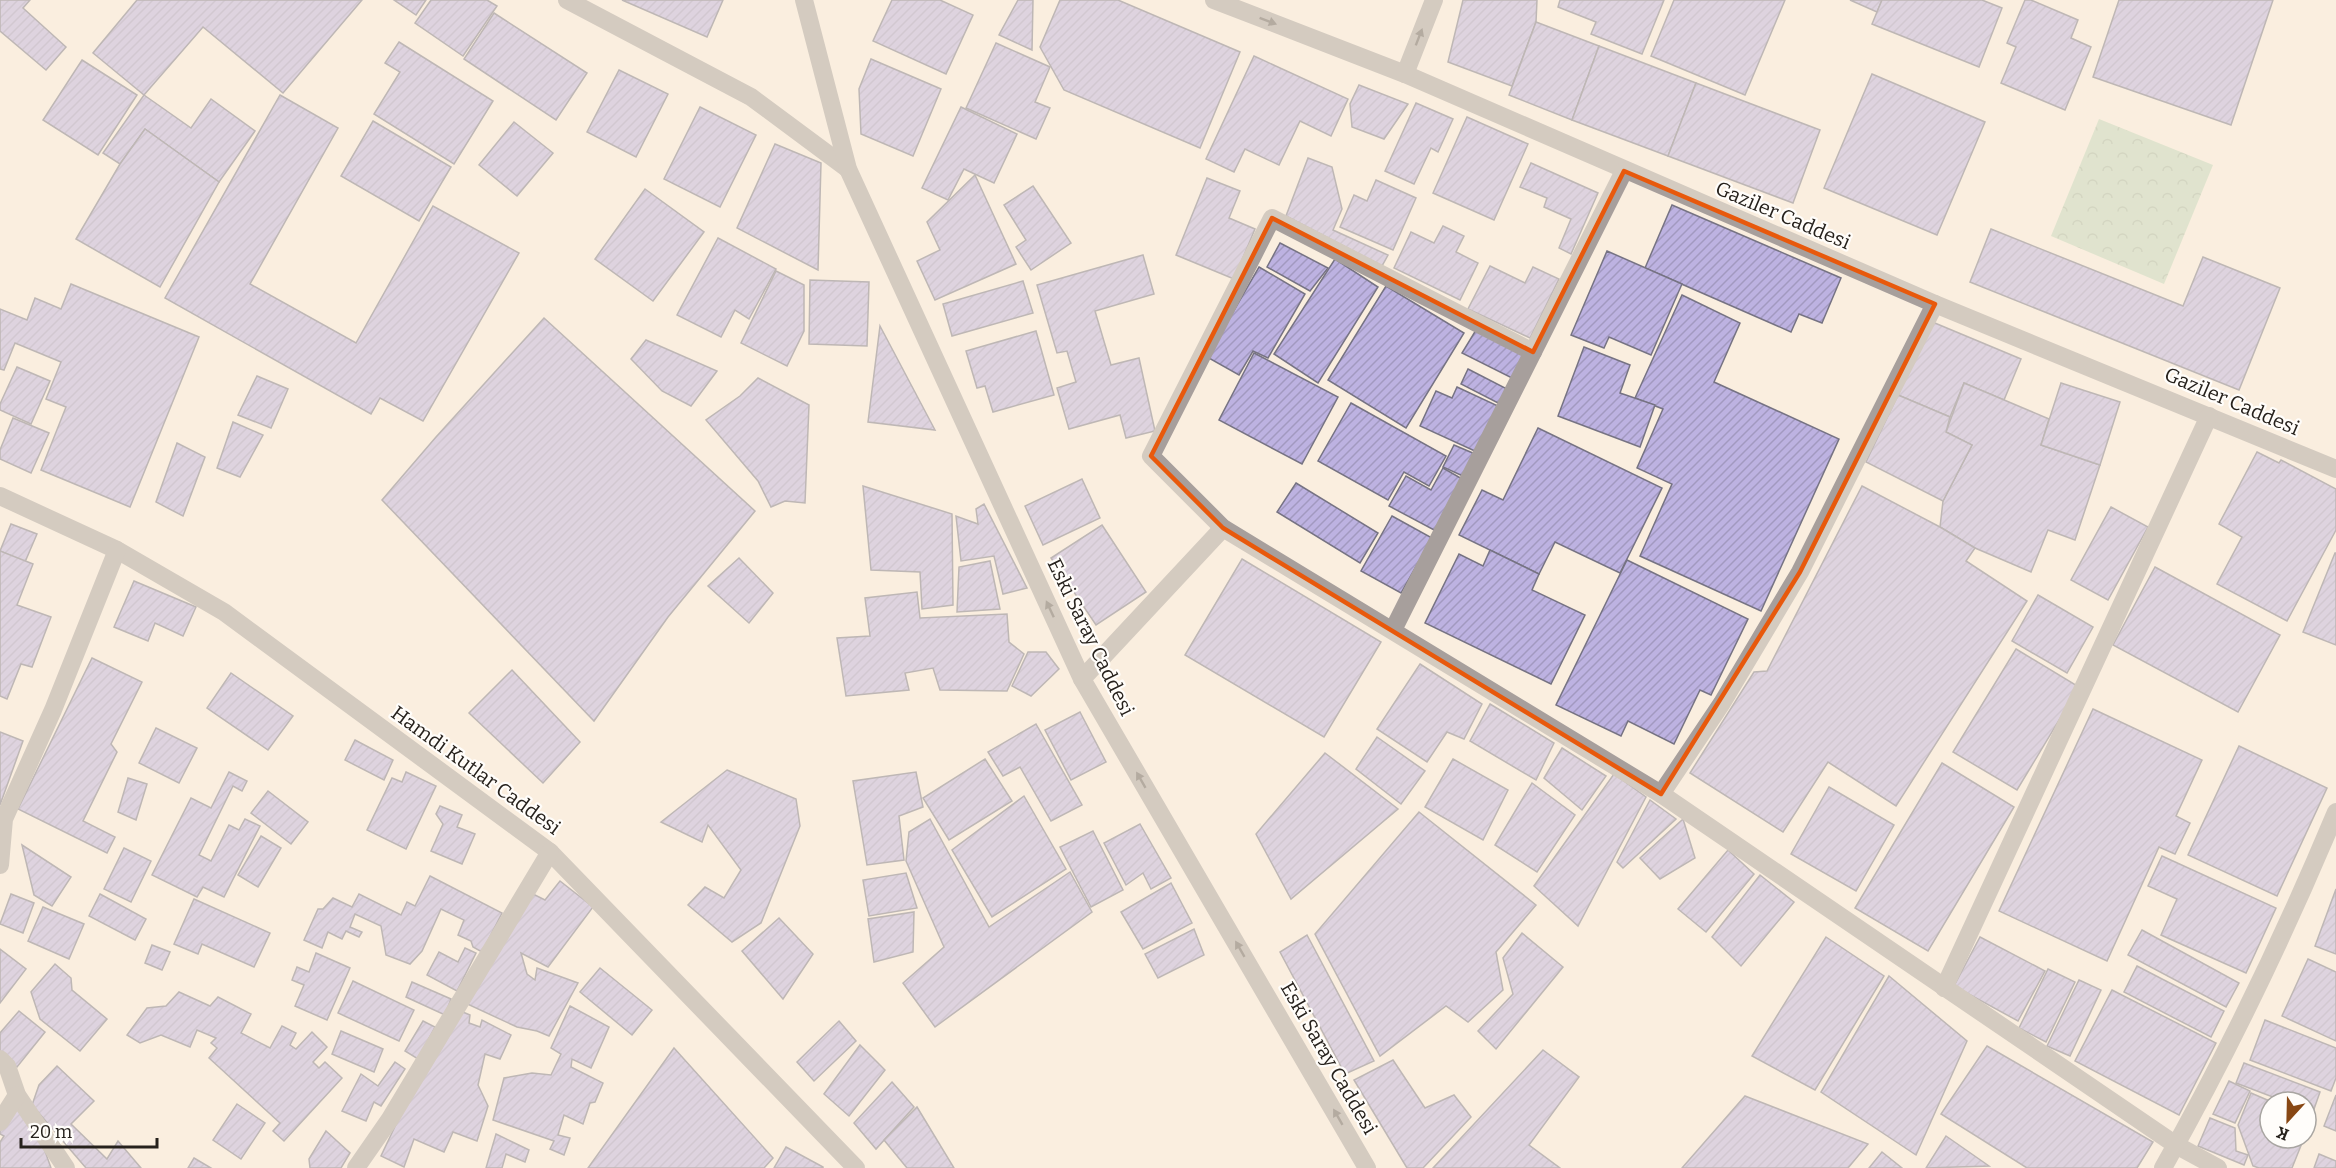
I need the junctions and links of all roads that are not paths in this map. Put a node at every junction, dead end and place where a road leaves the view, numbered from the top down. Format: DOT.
graph roads {
  1 [pos="567,0"];
  2 [pos="804,0"];
  3 [pos="1214,0"];
  4 [pos="1434,0"];
  5 [pos="1406,74"];
  6 [pos="848,169"];
  7 [pos="1624,171"];
  8 [pos="1935,304"];
  9 [pos="1533,352"];
  10 [pos="2209,416"];
  11 [pos="2336,469"];
  12 [pos="0,496"];
  13 [pos="1223,528"];
  14 [pos="117,550"];
  15 [pos="1392,630"];
  16 [pos="1082,679"];
  17 [pos="1661,794"];
  18 [pos="2336,812"];
  19 [pos="550,852"];
  20 [pos="0,865"];
  21 [pos="1944,987"];
  22 [pos="0,1059"];
  23 [pos="17,1095"];
  24 [pos="0,1122"];
  25 [pos="2176,1145"];
  26 [pos="836,1160"];
  27 [pos="66,1168"];
  28 [pos="356,1168"];
  29 [pos="856,1168"];
  30 [pos="1367,1168"];
  31 [pos="2163,1168"];
  32 [pos="2218,1168"];
  1 -- 6 [label="street"];
  2 -- 6 [label="street, Eski Saray Caddesi"];
  3 -- 5 [label="street, Gaziler Caddesi, one-way"];
  5 -- 4 [label="street, one-way"];
  5 -- 7 [label="street, Gaziler Caddesi"];
  16 -- 6 [label="street, Eski Saray Caddesi, one-way"];
  7 -- 8 [label="street, Gaziler Caddesi"];
  7 -- 9 [label="street"];
  8 -- 10 [label="street, Gaziler Caddesi"];
  8 -- 17 [label="street"];
  9 -- 13 [label="street"];
  9 -- 15 [label="street"];
  10 -- 11 [label="street, Gaziler Caddesi"];
  10 -- 21 [label="street"];
  12 -- 14 [label="street, Hamdi Kutlar Caddesi"];
  13 -- 15 [label="street"];
  13 -- 16 [label="street"];
  14 -- 19 [label="street, Hamdi Kutlar Caddesi"];
  14 -- 20 [label="street"];
  15 -- 17 [label="street"];
  30 -- 16 [label="street, Eski Saray Caddesi, one-way"];
  17 -- 21 [label="street"];
  18 -- 25 [label="street"];
  19 -- 26 [label="street, Hamdi Kutlar Caddesi"];
  19 -- 28 [label="street"];
  21 -- 25 [label="street"];
  22 -- 23 [label="street"];
  23 -- 24 [label="street"];
  23 -- 27 [label="street"];
  25 -- 31 [label="street"];
  25 -- 32 [label="street"];
  26 -- 29 [label="street, Hamdi Kutlar Caddesi"];
}
